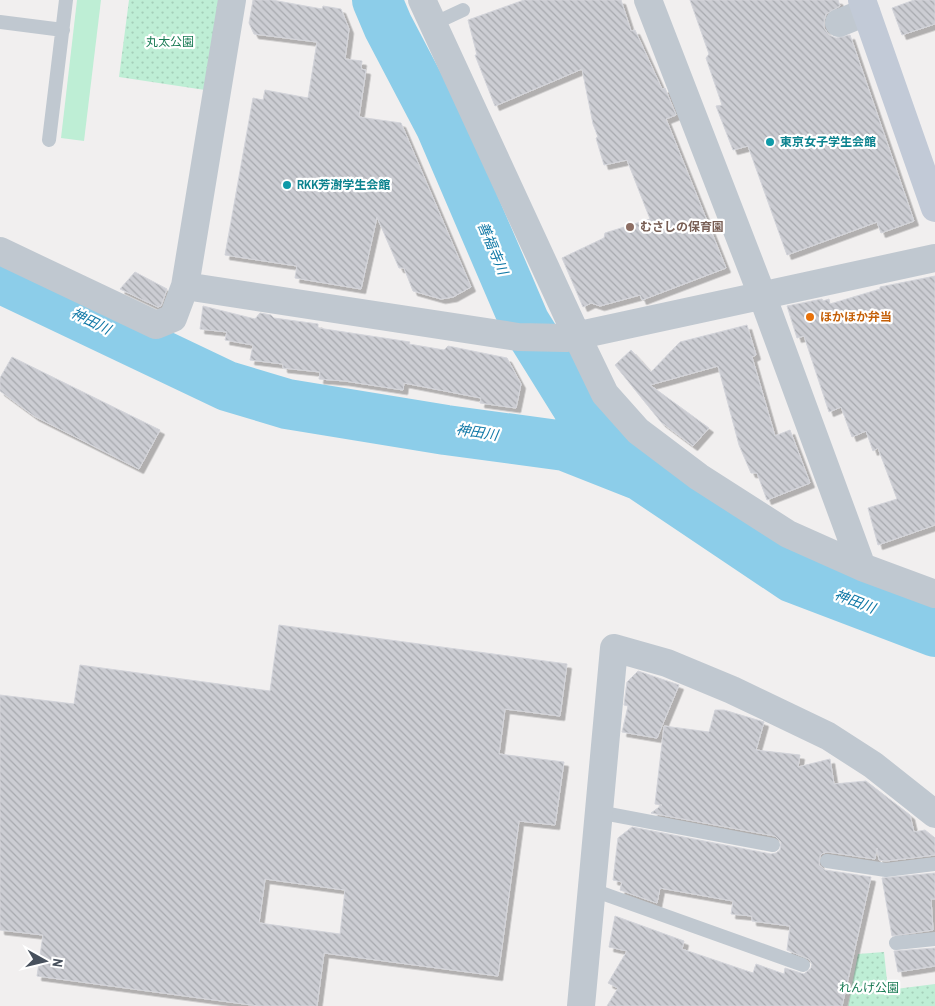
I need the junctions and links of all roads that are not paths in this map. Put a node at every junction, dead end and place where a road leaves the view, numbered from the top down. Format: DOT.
graph roads {
  1 [pos="66,0"];
  2 [pos="232,0"];
  3 [pos="648,0"];
  4 [pos="864,6"];
  5 [pos="463,10"];
  6 [pos="428,12"];
  7 [pos="0,22"];
  8 [pos="839,23"];
  9 [pos="63,30"];
  10 [pos="49,140"];
  11 [pos="935,208"];
  12 [pos="0,252"];
  13 [pos="935,258"];
  14 [pos="185,286"];
  15 [pos="762,295"];
  16 [pos="571,337"];
  17 [pos="862,567"];
  18 [pos="935,594"];
  19 [pos="598,812"];
  20 [pos="935,814"];
  21 [pos="773,845"];
  22 [pos="827,861"];
  23 [pos="935,864"];
  24 [pos="592,890"];
  25 [pos="935,939"];
  26 [pos="896,943"];
  27 [pos="803,965"];
  28 [pos="581,1006"];
  1 -- 9 [label="lane"];
  2 -- 14 [label="street"];
  3 -- 15 [label="street"];
  4 -- 8 [label="street"];
  4 -- 11 [label="street"];
  5 -- 6 [label="lane"];
  6 -- 16 [label="street"];
  7 -- 9 [label="lane"];
  9 -- 10 [label="lane"];
  12 -- 14 [label="street"];
  13 -- 15 [label="street"];
  14 -- 16 [label="street"];
  15 -- 16 [label="street"];
  15 -- 17 [label="street"];
  16 -- 17 [label="street"];
  17 -- 18 [label="street"];
  19 -- 20 [label="street"];
  19 -- 21 [label="lane"];
  19 -- 24 [label="street"];
  22 -- 23 [label="lane"];
  24 -- 27 [label="lane"];
  24 -- 28 [label="street"];
  25 -- 26 [label="lane"];
}
